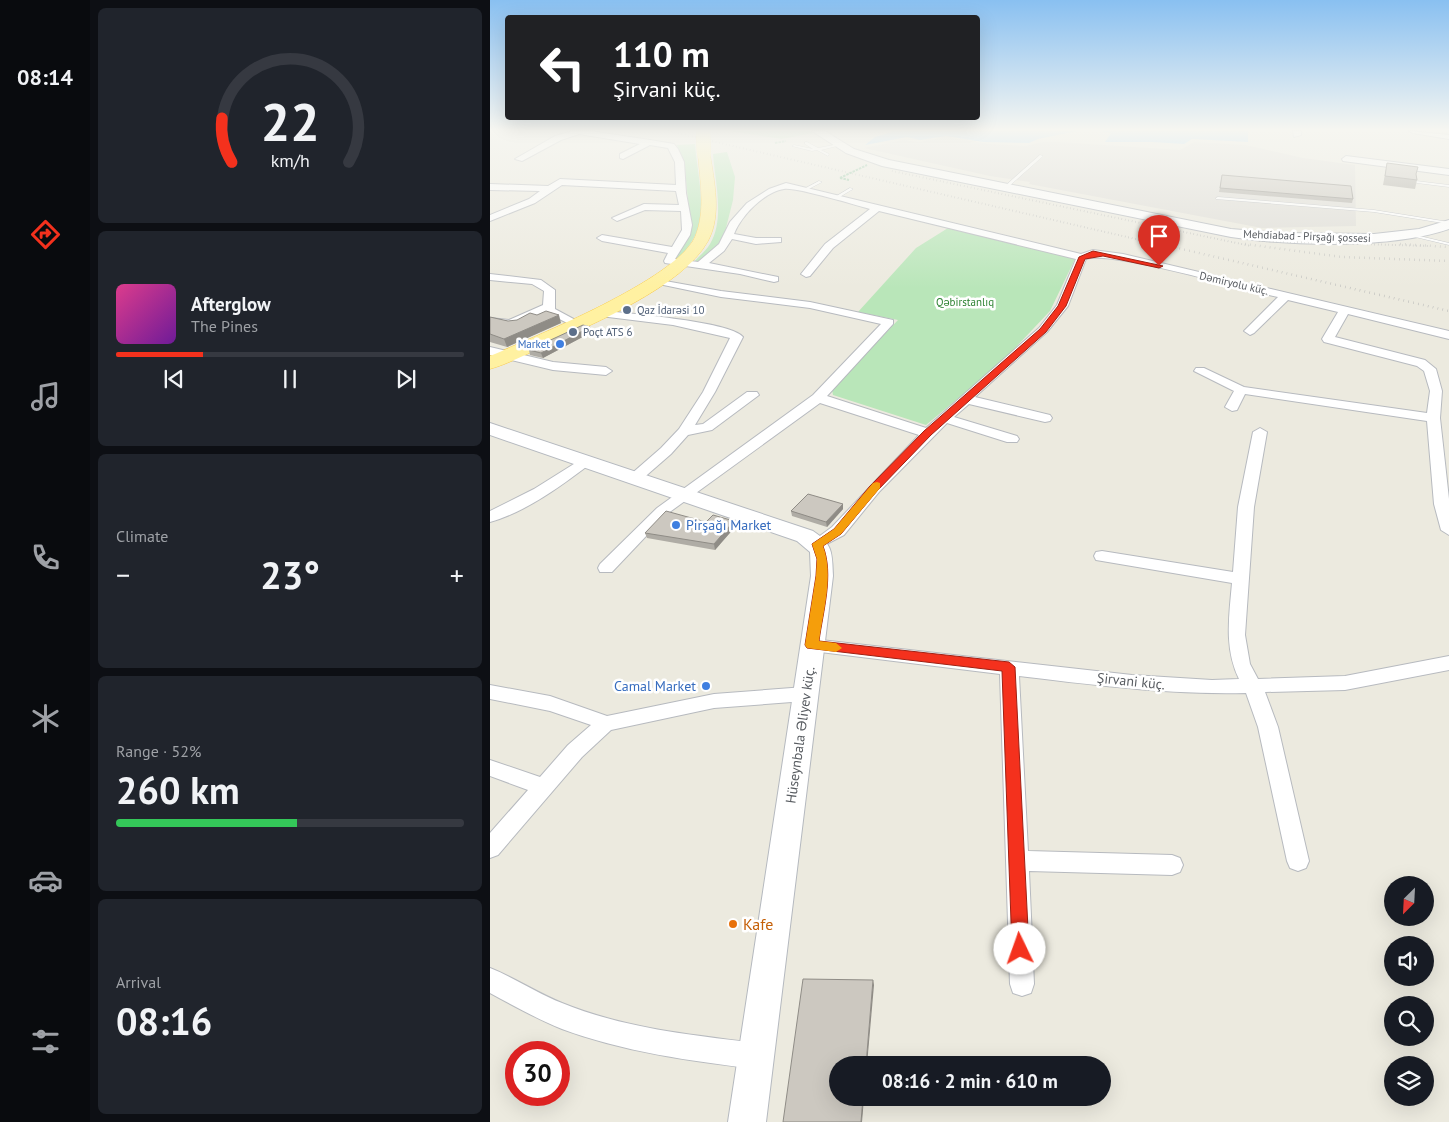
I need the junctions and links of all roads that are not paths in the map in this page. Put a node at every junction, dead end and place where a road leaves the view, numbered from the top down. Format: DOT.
graph roads {
  1 [pos="556,183"];
  2 [pos="614,183"];
  3 [pos="680,183"];
  4 [pos="707,183"];
  5 [pos="817,183"];
  6 [pos="983,183"];
  7 [pos="1010,183"];
  8 [pos="1430,183"];
  9 [pos="1446,185"];
  10 [pos="490,187"];
  11 [pos="680,188"];
  12 [pos="1005,188"];
  13 [pos="549,189"];
  14 [pos="806,189"];
  15 [pos="851,189"];
  16 [pos="837,197"];
  17 [pos="1218,198"];
  18 [pos="880,207"];
  19 [pos="684,208"];
  20 [pos="490,218"];
  21 [pos="617,218"];
  22 [pos="1449,223"];
  23 [pos="1413,235"];
  24 [pos="730,236"];
  25 [pos="602,238"];
  26 [pos="777,240"];
  27 [pos="1449,244"];
  28 [pos="1082,257"];
  29 [pos="678,258"];
  30 [pos="699,266"];
  31 [pos="806,274"];
  32 [pos="490,276"];
  33 [pos="774,279"];
  34 [pos="658,281"];
  35 [pos="1287,295"];
  36 [pos="548,307"];
  37 [pos="1345,310"];
  38 [pos="596,313"];
  39 [pos="490,321"];
  40 [pos="575,323"];
  41 [pos="1250,331"];
  42 [pos="1449,335"];
  43 [pos="490,351"];
  44 [pos="508,354"];
  45 [pos="490,363"];
  46 [pos="553,366"];
  47 [pos="606,370"];
  48 [pos="1200,371"];
  49 [pos="540,378"];
  50 [pos="1241,390"];
  51 [pos="752,395"];
  52 [pos="818,398"];
  53 [pos="967,399"];
  54 [pos="1232,407"];
  55 [pos="944,418"];
  56 [pos="1045,418"];
  57 [pos="1433,418"];
  58 [pos="490,429"];
  59 [pos="683,432"];
  60 [pos="1260,432"];
  61 [pos="928,433"];
  62 [pos="1442,434"];
  63 [pos="1012,439"];
  64 [pos="585,462"];
  65 [pos="635,478"];
  66 [pos="682,496"];
  67 [pos="490,517"];
  68 [pos="1449,530"];
  69 [pos="818,544"];
  70 [pos="1102,556"];
  71 [pos="606,568"];
  72 [pos="1240,579"];
  73 [pos="812,645"];
  74 [pos="1449,663"];
  75 [pos="1009,667"];
  76 [pos="1252,686"];
  77 [pos="490,692"];
  78 [pos="805,694"];
  79 [pos="605,724"];
  80 [pos="490,768"];
  81 [pos="544,787"];
  82 [pos="490,848"];
  83 [pos="1016,861"];
  84 [pos="1298,861"];
  85 [pos="1172,865"];
  86 [pos="490,980"];
  87 [pos="1022,984"];
  88 [pos="756,1056"];
  89 [pos="747,1122"];
  1 -- 13 [label="street"];
  2 -- 11 [label="street"];
  3 -- 11 [label="street"];
  4 -- 29 [label="main road, bridge"];
  5 -- 14 [label="lane"];
  6 -- 12 [label="main road, Mehdiabad - Pirşağı şossesi"];
  7 -- 12 [label="lane"];
  8 -- 9 [label="lane"];
  10 -- 13 [label="street"];
  11 -- 19 [label="street"];
  12 -- 23 [label="main road, Mehdiabad - Pirşağı şossesi"];
  13 -- 20 [label="street"];
  14 -- 16 [label="street, Dəmiryolu küç."];
  14 -- 24 [label="street, Dəmiryolu küç."];
  15 -- 16 [label="lane"];
  16 -- 18 [label="street, Dəmiryolu küç."];
  17 -- 22 [label="lane"];
  18 -- 28 [label="street, Dəmiryolu küç."];
  18 -- 31 [label="street"];
  19 -- 21 [label="street"];
  19 -- 29 [label="street"];
  22 -- 23 [label="main road, Mehdiabad - Pirşağı şossesi"];
  23 -- 27 [label="lane"];
  24 -- 26 [label="street"];
  24 -- 30 [label="street, Dəmiryolu küç."];
  25 -- 29 [label="street"];
  28 -- 35 [label="street, Dəmiryolu küç."];
  28 -- 53 [label="street"];
  29 -- 30 [label="street"];
  29 -- 34 [label="main road"];
  30 -- 33 [label="street"];
  32 -- 36 [label="street"];
  34 -- 38 [label="main road"];
  34 -- 52 [label="street"];
  35 -- 37 [label="street, Dəmiryolu küç."];
  35 -- 41 [label="street"];
  36 -- 39 [label="street"];
  36 -- 40 [label="street"];
  37 -- 42 [label="street, Dəmiryolu küç."];
  37 -- 57 [label="street"];
  38 -- 40 [label="main road"];
  38 -- 59 [label="street"];
  40 -- 44 [label="main road"];
  43 -- 44 [label="street"];
  44 -- 45 [label="main road"];
  44 -- 46 [label="street"];
  46 -- 47 [label="street"];
  46 -- 49 [label="street"];
  48 -- 50 [label="street"];
  50 -- 54 [label="street"];
  50 -- 57 [label="street"];
  51 -- 59 [label="street"];
  52 -- 61 [label="street"];
  52 -- 66 [label="street"];
  53 -- 55 [label="street"];
  53 -- 56 [label="street"];
  55 -- 61 [label="street"];
  55 -- 63 [label="street"];
  57 -- 62 [label="street"];
  58 -- 64 [label="main road"];
  59 -- 65 [label="street"];
  60 -- 72 [label="street"];
  61 -- 69 [label="street"];
  62 -- 68 [label="street"];
  64 -- 65 [label="main road"];
  64 -- 67 [label="street"];
  65 -- 66 [label="main road"];
  66 -- 69 [label="main road"];
  66 -- 71 [label="street"];
  69 -- 73 [label="main road, Hüseynbala Əliyev küç."];
  70 -- 72 [label="street"];
  72 -- 76 [label="street"];
  73 -- 75 [label="street, Şirvani küç."];
  73 -- 78 [label="main road, Hüseynbala Əliyev küç."];
  74 -- 76 [label="street, Şirvani küç."];
  75 -- 76 [label="street, Şirvani küç."];
  75 -- 83 [label="street"];
  76 -- 84 [label="street"];
  77 -- 79 [label="street"];
  78 -- 79 [label="street"];
  78 -- 88 [label="main road, Hüseynbala Əliyev küç."];
  79 -- 81 [label="street"];
  80 -- 81 [label="street"];
  81 -- 82 [label="street"];
  83 -- 85 [label="street"];
  83 -- 87 [label="street"];
  86 -- 88 [label="street"];
  88 -- 89 [label="main road, Hüseynbala Əliyev küç."];
}
